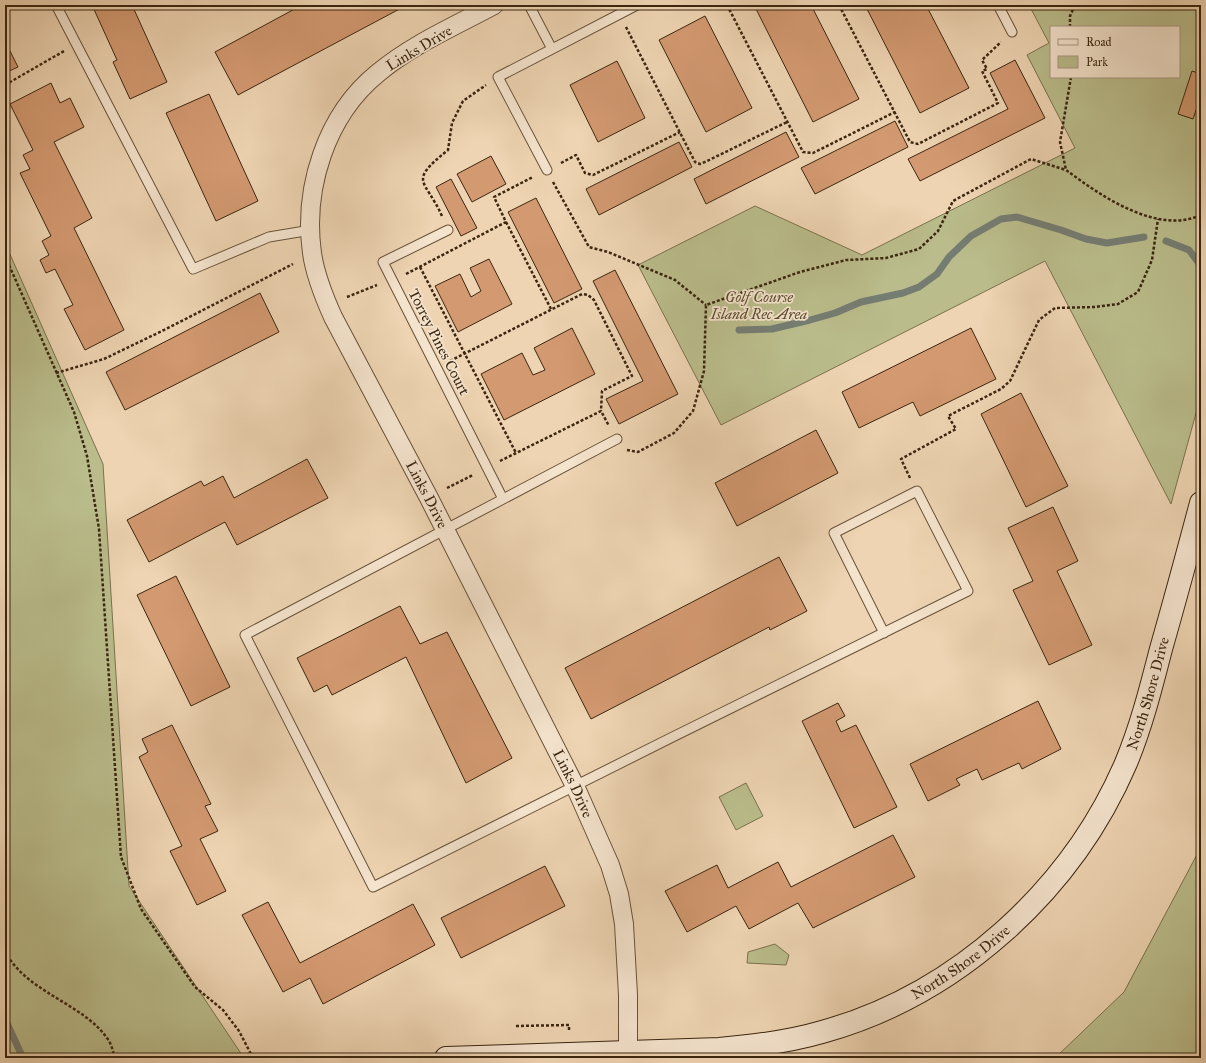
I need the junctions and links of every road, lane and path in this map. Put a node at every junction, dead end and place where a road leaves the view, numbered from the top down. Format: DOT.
graph roads {
  1 [pos="56,5"];
  2 [pos="494,5"];
  3 [pos="529,5"];
  4 [pos="637,5"];
  5 [pos="727,5"];
  6 [pos="839,5"];
  7 [pos="998,5"];
  8 [pos="1075,5"];
  9 [pos="619,14"];
  10 [pos="1070,26"];
  11 [pos="1012,32"];
  12 [pos="76,44"];
  13 [pos="552,49"];
  14 [pos="498,77"];
  15 [pos="1071,78"];
  16 [pos="5,85"];
  17 [pos="895,112"];
  18 [pos="787,122"];
  19 [pos="680,132"];
  20 [pos="547,170"];
  21 [pos="1066,170"];
  22 [pos="1201,215"];
  23 [pos="1158,219"];
  24 [pos="506,222"];
  25 [pos="311,230"];
  26 [pos="448,230"];
  27 [pos="312,254"];
  28 [pos="5,256"];
  29 [pos="420,267"];
  30 [pos="392,280"];
  31 [pos="327,305"];
  32 [pos="706,305"];
  33 [pos="551,309"];
  34 [pos="464,354"];
  35 [pos="436,368"];
  36 [pos="56,373"];
  37 [pos="601,411"];
  38 [pos="617,439"];
  39 [pos="516,453"];
  40 [pos="487,468"];
  41 [pos="917,491"];
  42 [pos="429,498"];
  43 [pos="503,499"];
  44 [pos="1200,508"];
  45 [pos="445,530"];
  46 [pos="884,633"];
  47 [pos="575,786"];
  48 [pos="5,951"];
  49 [pos="516,1026"];
  50 [pos="569,1031"];
  51 [pos="628,1055"];
  52 [pos="115,1058"];
  53 [pos="253,1058"];
  54 [pos="446,1058"];
  1 -- 12 [label="lane"];
  2 -- 25 [label="street, Links Drive"];
  3 -- 13 [label="lane"];
  4 -- 9 [label="lane"];
  5 -- 18 [label="path"];
  6 -- 17 [label="path"];
  7 -- 11 [label="lane"];
  8 -- 10 [label="path"];
  9 -- 13 [label="lane"];
  9 -- 19 [label="path"];
  11 -- 17 [label="path"];
  12 -- 16 [label="path"];
  12 -- 25 [label="lane"];
  13 -- 14 [label="lane"];
  14 -- 20 [label="lane"];
  14 -- 26 [label="path"];
  15 -- 21 [label="path"];
  17 -- 18 [label="path"];
  18 -- 19 [label="path"];
  19 -- 20 [label="path"];
  20 -- 24 [label="path"];
  20 -- 32 [label="path"];
  21 -- 23 [label="path"];
  21 -- 32 [label="path"];
  22 -- 23 [label="path"];
  23 -- 41 [label="path"];
  24 -- 29 [label="path"];
  24 -- 33 [label="path"];
  25 -- 27 [label="street, Links Drive"];
  26 -- 30 [label="lane, Torrey Pines Court"];
  27 -- 31 [label="street, Links Drive"];
  27 -- 36 [label="path"];
  28 -- 36 [label="path"];
  29 -- 30 [label="path"];
  29 -- 34 [label="path"];
  30 -- 31 [label="path"];
  30 -- 35 [label="lane, Torrey Pines Court"];
  31 -- 42 [label="street, Links Drive"];
  32 -- 38 [label="path"];
  33 -- 34 [label="path"];
  33 -- 37 [label="path"];
  34 -- 35 [label="path"];
  34 -- 39 [label="path"];
  35 -- 40 [label="lane, Torrey Pines Court"];
  36 -- 53 [label="path"];
  37 -- 38 [label="path"];
  37 -- 39 [label="path"];
  38 -- 43 [label="lane"];
  39 -- 40 [label="path"];
  40 -- 42 [label="path"];
  40 -- 43 [label="lane, Torrey Pines Court"];
  41 -- 46 [label="lane"];
  41 -- 46 [label="lane"];
  42 -- 45 [label="street, Links Drive"];
  43 -- 45 [label="lane"];
  44 -- 51 [label="street, North Shore Drive"];
  45 -- 47 [label="street, Links Drive"];
  45 -- 47 [label="lane"];
  46 -- 47 [label="lane"];
  47 -- 51 [label="street, Links Drive"];
  48 -- 52 [label="path"];
  49 -- 50 [label="path"];
  51 -- 54 [label="street, North Shore Drive"];
}
